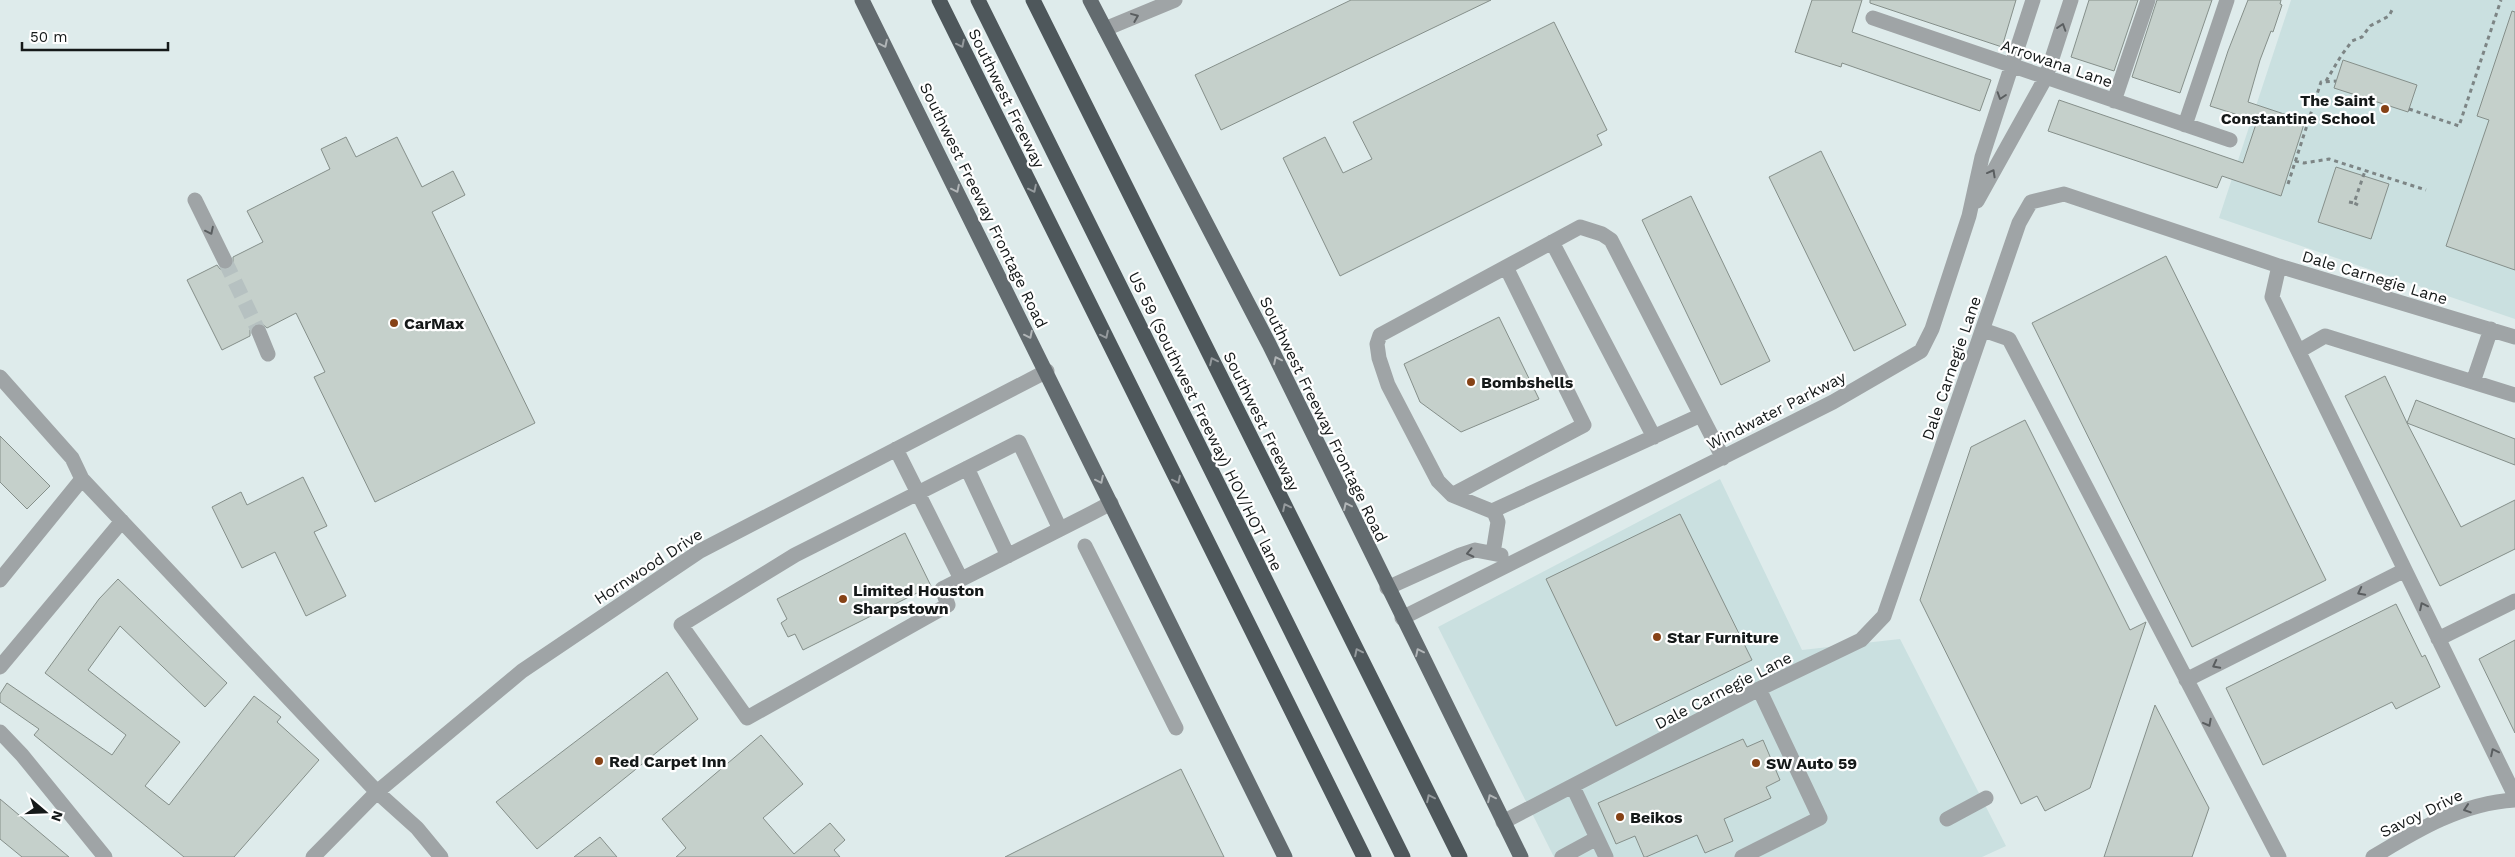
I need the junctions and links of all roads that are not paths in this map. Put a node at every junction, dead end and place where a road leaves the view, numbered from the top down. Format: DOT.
graph roads {
  1 [pos="862,0"];
  2 [pos="939,0"];
  3 [pos="978,0"];
  4 [pos="1034,0"];
  5 [pos="1090,0"];
  6 [pos="2033,0"];
  7 [pos="2072,0"];
  8 [pos="2148,0"];
  9 [pos="2227,0"];
  10 [pos="1168,2"];
  11 [pos="1873,18"];
  12 [pos="1105,29"];
  13 [pos="2011,65"];
  14 [pos="2046,77"];
  15 [pos="2114,101"];
  16 [pos="2185,125"];
  17 [pos="2230,140"];
  18 [pos="195,200"];
  19 [pos="1969,216"];
  20 [pos="1552,242"];
  21 [pos="225,261"];
  22 [pos="2279,266"];
  23 [pos="1506,267"];
  24 [pos="1983,330"];
  25 [pos="2491,330"];
  26 [pos="259,332"];
  27 [pos="2515,337"];
  28 [pos="2299,351"];
  29 [pos="268,354"];
  30 [pos="1047,371"];
  31 [pos="0,378"];
  32 [pos="2473,382"];
  33 [pos="2515,395"];
  34 [pos="1701,415"];
  35 [pos="1654,436"];
  36 [pos="896,449"];
  37 [pos="1723,458"];
  38 [pos="967,468"];
  39 [pos="82,479"];
  40 [pos="918,493"];
  41 [pos="1452,494"];
  42 [pos="1111,503"];
  43 [pos="1492,511"];
  44 [pos="122,521"];
  45 [pos="1060,529"];
  46 [pos="1085,546"];
  47 [pos="1493,553"];
  48 [pos="1008,556"];
  49 [pos="1517,560"];
  50 [pos="2405,570"];
  51 [pos="961,579"];
  52 [pos="0,580"];
  53 [pos="1387,588"];
  54 [pos="2515,601"];
  55 [pos="1402,618"];
  56 [pos="2438,639"];
  57 [pos="0,667"];
  58 [pos="2186,680"];
  59 [pos="1759,689"];
  60 [pos="1176,728"];
  61 [pos="0,732"];
  62 [pos="1573,787"];
  63 [pos="377,792"];
  64 [pos="1986,798"];
  65 [pos="2515,798"];
  66 [pos="1947,819"];
  67 [pos="1503,822"];
  68 [pos="1597,838"];
  69 [pos="105,857"];
  70 [pos="313,857"];
  71 [pos="441,857"];
  72 [pos="1285,857"];
  73 [pos="1364,857"];
  74 [pos="1403,857"];
  75 [pos="1460,857"];
  76 [pos="1521,857"];
  77 [pos="1562,857"];
  78 [pos="1606,857"];
  79 [pos="1742,857"];
  80 [pos="2279,857"];
  81 [pos="2373,857"];
  1 -- 30 [label="main road, Southwest Freeway Frontage Road, one-way"];
  2 -- 73 [label="highway, Southwest Freeway, one-way"];
  3 -- 74 [label="highway, US 59 (Southwest Freeway) HOV/HOT lane"];
  75 -- 4 [label="highway, Southwest Freeway, one-way"];
  5 -- 12 [label="main road, Southwest Freeway Frontage Road"];
  6 -- 13 [label="street, Windwater Parkway"];
  14 -- 7 [label="street, Windwater Parkway, one-way"];
  8 -- 15 [label="street"];
  9 -- 16 [label="street"];
  12 -- 10 [label="street, one-way"];
  11 -- 13 [label="street, Arrowana Lane"];
  53 -- 12 [label="main road, Southwest Freeway Frontage Road, one-way"];
  13 -- 14 [label="street, Arrowana Lane"];
  13 -- 19 [label="street, Windwater Parkway, one-way"];
  14 -- 15 [label="street, Arrowana Lane"];
  19 -- 14 [label="street, Windwater Parkway, one-way"];
  15 -- 16 [label="street, Arrowana Lane"];
  16 -- 17 [label="street, Arrowana Lane"];
  18 -- 21 [label="street, one-way"];
  19 -- 37 [label="street, Windwater Parkway"];
  20 -- 23 [label="street"];
  20 -- 34 [label="street"];
  20 -- 35 [label="street"];
  22 -- 24 [label="street, Dale Carnegie Lane"];
  22 -- 25 [label="street, Dale Carnegie Lane"];
  22 -- 28 [label="street"];
  23 -- 41 [label="street"];
  23 -- 41 [label="street"];
  24 -- 58 [label="street"];
  24 -- 59 [label="street, Dale Carnegie Lane"];
  25 -- 27 [label="street, Dale Carnegie Lane"];
  25 -- 32 [label="street"];
  26 -- 29 [label="street"];
  28 -- 32 [label="street"];
  28 -- 50 [label="street"];
  30 -- 36 [label="street, Hornwood Drive"];
  30 -- 42 [label="main road, Southwest Freeway Frontage Road, one-way"];
  31 -- 39 [label="street"];
  32 -- 33 [label="street"];
  34 -- 35 [label="street"];
  34 -- 37 [label="street"];
  35 -- 43 [label="street"];
  36 -- 40 [label="street"];
  36 -- 63 [label="street, Hornwood Drive"];
  37 -- 49 [label="street, Windwater Parkway"];
  38 -- 40 [label="street"];
  38 -- 45 [label="street"];
  38 -- 48 [label="street"];
  39 -- 44 [label="street"];
  39 -- 52 [label="street"];
  40 -- 51 [label="street"];
  40 -- 51 [label="street"];
  41 -- 43 [label="street"];
  42 -- 45 [label="street"];
  42 -- 72 [label="main road, Southwest Freeway Frontage Road"];
  43 -- 47 [label="street"];
  44 -- 57 [label="street"];
  44 -- 63 [label="street"];
  45 -- 48 [label="street"];
  46 -- 60 [label="street"];
  47 -- 49 [label="street"];
  47 -- 53 [label="street, one-way"];
  48 -- 51 [label="street"];
  49 -- 55 [label="street, Windwater Parkway"];
  56 -- 50 [label="street, one-way"];
  50 -- 58 [label="street, one-way"];
  53 -- 55 [label="main road, Southwest Freeway Frontage Road"];
  54 -- 56 [label="street"];
  67 -- 55 [label="main road, Southwest Freeway Frontage Road, one-way"];
  65 -- 56 [label="street, one-way"];
  58 -- 80 [label="street, one-way"];
  59 -- 62 [label="street, Dale Carnegie Lane"];
  59 -- 79 [label="street"];
  61 -- 69 [label="street"];
  62 -- 67 [label="street, Dale Carnegie Lane"];
  62 -- 68 [label="street"];
  63 -- 70 [label="street, Hornwood Drive"];
  63 -- 71 [label="street"];
  64 -- 66 [label="street"];
  65 -- 81 [label="street, Savoy Drive, one-way"];
  67 -- 76 [label="main road, Southwest Freeway Frontage Road"];
  68 -- 77 [label="street"];
  68 -- 78 [label="street"];
}
